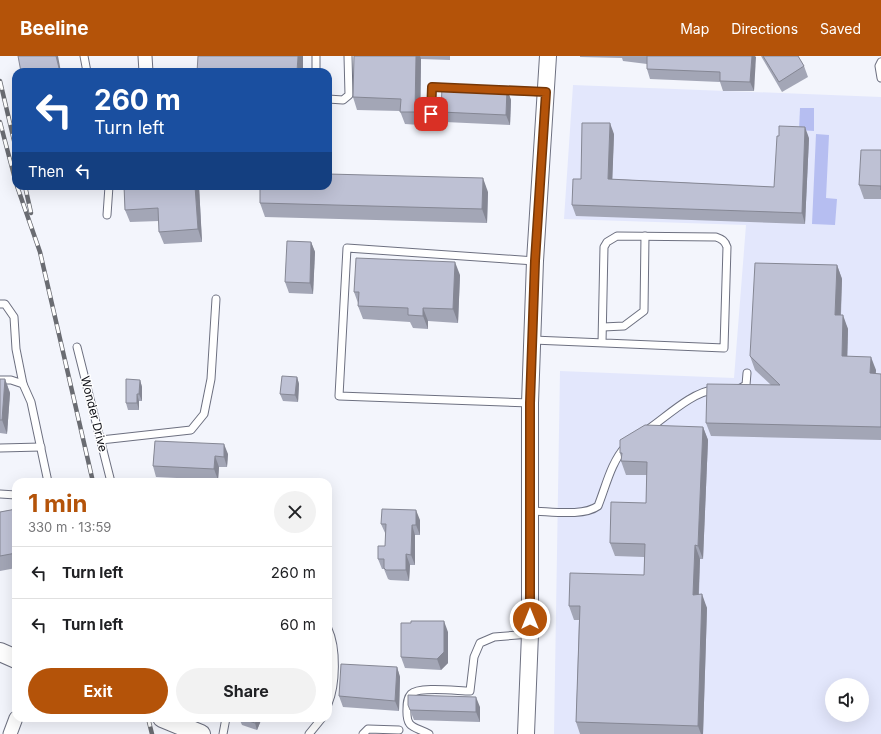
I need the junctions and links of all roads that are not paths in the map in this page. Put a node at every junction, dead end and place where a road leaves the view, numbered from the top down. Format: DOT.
graph roads {
  1 [pos="84,56"];
  2 [pos="145,56"];
  3 [pos="316,56"];
  4 [pos="348,56"];
  5 [pos="548,56"];
  6 [pos="881,62"];
  7 [pos="86,68"];
  8 [pos="146,68"];
  9 [pos="316,68"];
  10 [pos="881,78"];
  11 [pos="454,88"];
  12 [pos="493,90"];
  13 [pos="546,92"];
  14 [pos="332,99"];
  15 [pos="431,114"];
  16 [pos="108,190"];
  17 [pos="108,215"];
  18 [pos="645,236"];
  19 [pos="535,261"];
  20 [pos="216,299"];
  21 [pos="0,304"];
  22 [pos="603,327"];
  23 [pos="532,340"];
  24 [pos="602,343"];
  25 [pos="77,347"];
  26 [pos="747,373"];
  27 [pos="0,380"];
  28 [pos="23,384"];
  29 [pos="720,390"];
  30 [pos="732,390"];
  31 [pos="530,403"];
  32 [pos="101,440"];
  33 [pos="41,447"];
  34 [pos="0,448"];
  35 [pos="47,478"];
  36 [pos="110,478"];
  37 [pos="0,494"];
  38 [pos="12,495"];
  39 [pos="530,511"];
  40 [pos="530,634"];
  41 [pos="332,644"];
  42 [pos="0,652"];
  43 [pos="12,656"];
  44 [pos="332,694"];
  45 [pos="14,722"];
  46 [pos="171,722"];
  47 [pos="225,722"];
  48 [pos="319,722"];
  49 [pos="399,730"];
  50 [pos="197,733"];
  51 [pos="10,734"];
  52 [pos="223,734"];
  53 [pos="309,734"];
  54 [pos="363,734"];
  55 [pos="429,734"];
  56 [pos="526,734"];
  1 -- 7 [label="lane"];
  2 -- 8 [label="street"];
  3 -- 9 [label="lane"];
  4 -- 14 [label="lane"];
  5 -- 13 [label="street"];
  6 -- 10 [label="lane"];
  11 -- 15 [label="lane"];
  12 -- 13 [label="lane"];
  13 -- 19 [label="street"];
  16 -- 17 [label="lane"];
  18 -- 22 [label="lane"];
  18 -- 22 [label="lane"];
  18 -- 24 [label="lane"];
  19 -- 23 [label="street"];
  19 -- 31 [label="lane"];
  20 -- 32 [label="lane"];
  21 -- 28 [label="lane"];
  22 -- 24 [label="lane"];
  23 -- 24 [label="lane"];
  23 -- 31 [label="street"];
  25 -- 32 [label="lane, Wonder Drive"];
  26 -- 30 [label="lane"];
  27 -- 28 [label="lane"];
  28 -- 33 [label="lane"];
  29 -- 39 [label="lane"];
  31 -- 39 [label="street"];
  32 -- 36 [label="lane, Wonder Drive"];
  33 -- 34 [label="lane"];
  33 -- 35 [label="lane"];
  37 -- 38 [label="lane"];
  39 -- 40 [label="street"];
  40 -- 55 [label="lane"];
  40 -- 56 [label="street"];
  41 -- 44 [label="lane"];
  42 -- 43 [label="main road"];
  45 -- 51 [label="street"];
  46 -- 50 [label="main road"];
  47 -- 52 [label="lane"];
  48 -- 53 [label="lane"];
  49 -- 54 [label="lane"];
}
